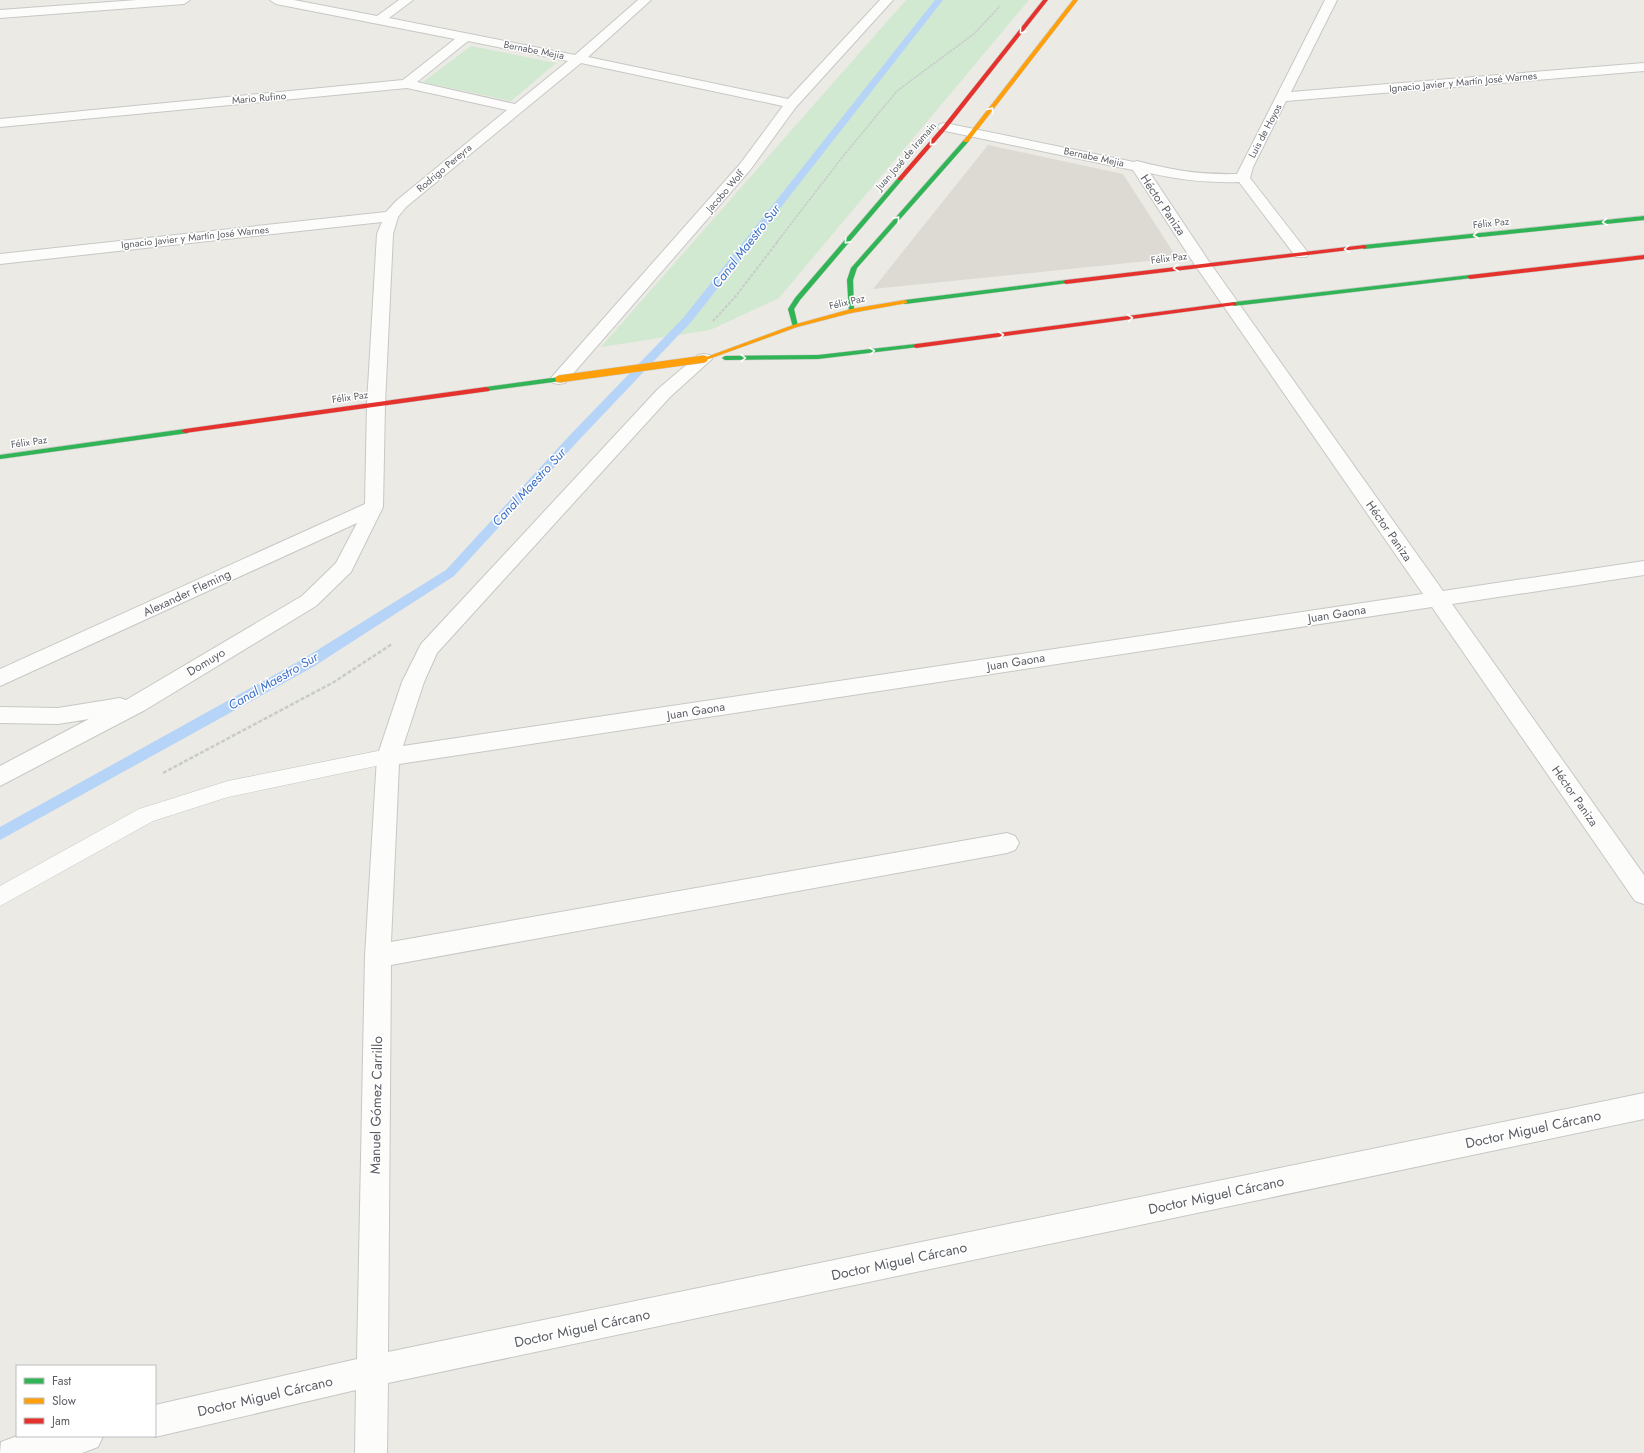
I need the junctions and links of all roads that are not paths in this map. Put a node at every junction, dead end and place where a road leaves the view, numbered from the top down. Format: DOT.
graph roads {
  1 [pos="15,0"];
  2 [pos="184,0"];
  3 [pos="276,0"];
  4 [pos="407,0"];
  5 [pos="645,0"];
  6 [pos="887,0"];
  7 [pos="1046,0"];
  8 [pos="1076,0"];
  9 [pos="1331,0"];
  10 [pos="5,14"];
  11 [pos="378,21"];
  12 [pos="465,37"];
  13 [pos="578,59"];
  14 [pos="1644,67"];
  15 [pos="407,84"];
  16 [pos="1283,97"];
  17 [pos="791,104"];
  18 [pos="516,108"];
  19 [pos="0,123"];
  20 [pos="945,128"];
  21 [pos="974,132"];
  22 [pos="1137,165"];
  23 [pos="1244,178"];
  24 [pos="391,216"];
  25 [pos="1644,218"];
  26 [pos="1301,254"];
  27 [pos="1644,257"];
  28 [pos="0,259"];
  29 [pos="1203,265"];
  30 [pos="1231,304"];
  31 [pos="851,311"];
  32 [pos="795,326"];
  33 [pos="704,359"];
  34 [pos="559,379"];
  35 [pos="376,404"];
  36 [pos="0,457"];
  37 [pos="374,507"];
  38 [pos="1644,568"];
  39 [pos="1437,599"];
  40 [pos="0,678"];
  41 [pos="137,704"];
  42 [pos="0,715"];
  43 [pos="388,757"];
  44 [pos="0,777"];
  45 [pos="1007,843"];
  46 [pos="1644,894"];
  47 [pos="0,897"];
  48 [pos="378,956"];
  49 [pos="1644,1106"];
  50 [pos="372,1371"];
  51 [pos="156,1421"];
  52 [pos="83,1437"];
  53 [pos="12,1453"];
  54 [pos="371,1453"];
  1 -- 10 [label="street"];
  2 -- 10 [label="street"];
  3 -- 11 [label="street, Bernabe Mejia"];
  4 -- 11 [label="street"];
  5 -- 13 [label="street, Rodrigo Pereyra"];
  6 -- 17 [label="street, Jacobo Wolf"];
  7 -- 20 [label="main road, Juan José de Iramain, one-way"];
  21 -- 8 [label="main road, one-way"];
  9 -- 16 [label="street, Luis de Hoyos"];
  11 -- 12 [label="street, Bernabe Mejia"];
  12 -- 13 [label="street, Bernabe Mejia"];
  12 -- 15 [label="street"];
  13 -- 17 [label="street, Bernabe Mejia"];
  13 -- 18 [label="street, Rodrigo Pereyra"];
  14 -- 16 [label="street, Ignacio Javier y Martín José Warnes"];
  15 -- 18 [label="street, Mario Rufino"];
  15 -- 19 [label="street, Mario Rufino"];
  16 -- 23 [label="street, Luis de Hoyos"];
  17 -- 34 [label="street, Jacobo Wolf"];
  18 -- 24 [label="street, Rodrigo Pereyra"];
  20 -- 21 [label="street, Bernabe Mejia"];
  20 -- 32 [label="main road, Juan José de Iramain, one-way"];
  21 -- 22 [label="street, Bernabe Mejia"];
  31 -- 21 [label="main road, one-way"];
  22 -- 23 [label="street, Bernabe Mejia"];
  22 -- 29 [label="street, Héctor Paniza"];
  23 -- 26 [label="street"];
  24 -- 28 [label="street, Ignacio Javier y Martín José Warnes"];
  24 -- 35 [label="street, Rodrigo Pereyra"];
  25 -- 26 [label="main road, Félix Paz, one-way"];
  26 -- 29 [label="main road, Félix Paz"];
  27 -- 30 [label="main road, Félix Paz"];
  29 -- 30 [label="street, Héctor Paniza"];
  29 -- 31 [label="main road, Félix Paz, one-way"];
  33 -- 30 [label="main road, Félix Paz, one-way"];
  30 -- 39 [label="street, Héctor Paniza"];
  31 -- 32 [label="main road, Félix Paz"];
  32 -- 33 [label="main road, Félix Paz"];
  33 -- 34 [label="main road, Félix Paz, bridge"];
  33 -- 43 [label="street, Manuel Gómez Carrillo"];
  34 -- 35 [label="main road, Félix Paz"];
  35 -- 36 [label="main road, Félix Paz"];
  35 -- 37 [label="street, Rodrigo Pereyra"];
  37 -- 40 [label="street, Alexander Fleming"];
  37 -- 41 [label="street, Domuyo"];
  38 -- 39 [label="street, Juan Gaona"];
  39 -- 43 [label="street, Juan Gaona"];
  39 -- 46 [label="street, Héctor Paniza"];
  41 -- 42 [label="street"];
  41 -- 44 [label="street, Domuyo"];
  43 -- 47 [label="lane"];
  43 -- 48 [label="street, Manuel Gómez Carrillo"];
  45 -- 48 [label="street"];
  48 -- 50 [label="street, Manuel Gómez Carrillo"];
  49 -- 50 [label="street, Doctor Miguel Cárcano"];
  50 -- 51 [label="street, Doctor Miguel Cárcano"];
  50 -- 54 [label="street, Manuel Gómez Carrillo"];
  52 -- 53 [label="street"];
}
